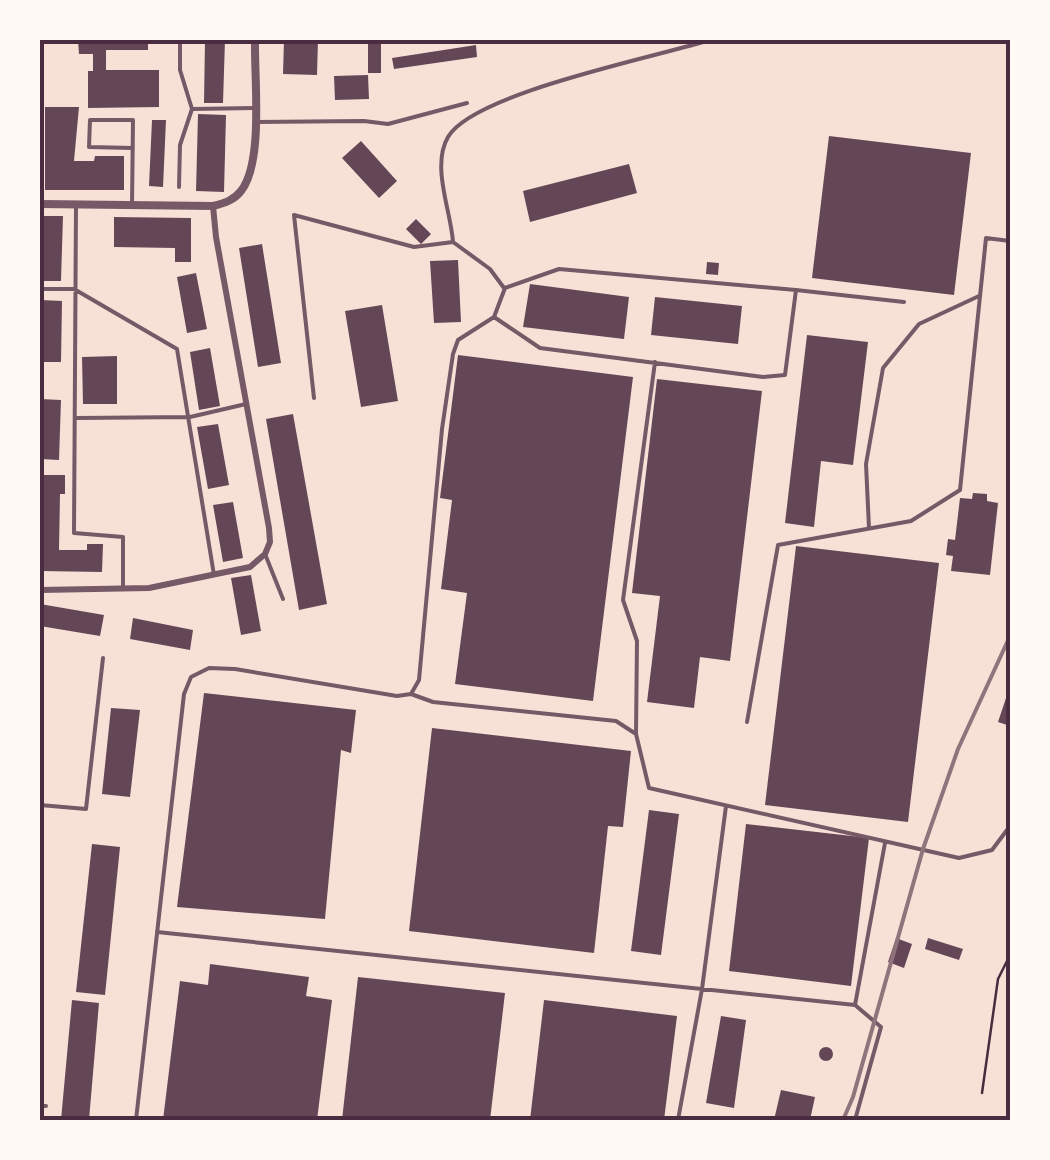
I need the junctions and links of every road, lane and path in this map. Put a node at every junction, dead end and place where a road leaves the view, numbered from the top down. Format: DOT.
graph roads {
  1 [pos="180,40"];
  2 [pos="255,40"];
  3 [pos="555,40"];
  4 [pos="596,40"];
  5 [pos="710,40"];
  6 [pos="467,103"];
  7 [pos="254,108"];
  8 [pos="192,109"];
  9 [pos="254,122"];
  10 [pos="133,148"];
  11 [pos="179,186"];
  12 [pos="40,204"];
  13 [pos="76,205"];
  14 [pos="132,205"];
  15 [pos="214,206"];
  16 [pos="1010,241"];
  17 [pos="453,242"];
  18 [pos="74,288"];
  19 [pos="504,288"];
  20 [pos="40,289"];
  21 [pos="796,290"];
  22 [pos="980,296"];
  23 [pos="904,302"];
  24 [pos="494,317"];
  25 [pos="654,362"];
  26 [pos="314,398"];
  27 [pos="246,404"];
  28 [pos="190,417"];
  29 [pos="75,418"];
  30 [pos="869,528"];
  31 [pos="265,554"];
  32 [pos="214,575"];
  33 [pos="40,590"];
  34 [pos="123,591"];
  35 [pos="283,599"];
  36 [pos="103,658"];
  37 [pos="411,694"];
  38 [pos="748,722"];
  39 [pos="636,734"];
  40 [pos="40,805"];
  41 [pos="726,806"];
  42 [pos="1010,826"];
  43 [pos="885,841"];
  44 [pos="157,932"];
  45 [pos="1010,955"];
  46 [pos="702,989"];
  47 [pos="855,1005"];
  48 [pos="982,1093"];
  49 [pos="136,1120"];
  50 [pos="678,1120"];
  51 [pos="855,1120"];
  1 -- 8 [label="lane"];
  2 -- 7 [label="street"];
  3 -- 4 [label="lane"];
  5 -- 17 [label="lane"];
  6 -- 9 [label="lane"];
  7 -- 8 [label="lane"];
  7 -- 9 [label="street"];
  8 -- 11 [label="lane"];
  9 -- 15 [label="street"];
  10 -- 10 [label="lane"];
  10 -- 14 [label="lane"];
  12 -- 13 [label="street"];
  13 -- 14 [label="street"];
  13 -- 18 [label="lane"];
  14 -- 15 [label="street"];
  15 -- 27 [label="street"];
  16 -- 22 [label="lane"];
  17 -- 19 [label="lane"];
  17 -- 26 [label="lane"];
  18 -- 20 [label="lane"];
  18 -- 28 [label="lane"];
  18 -- 29 [label="lane"];
  19 -- 21 [label="lane"];
  19 -- 24 [label="lane"];
  21 -- 23 [label="lane"];
  21 -- 25 [label="lane"];
  22 -- 30 [label="lane"];
  22 -- 30 [label="lane"];
  24 -- 25 [label="lane"];
  24 -- 37 [label="lane"];
  25 -- 39 [label="lane"];
  27 -- 28 [label="lane"];
  27 -- 31 [label="street"];
  28 -- 29 [label="lane"];
  28 -- 32 [label="lane"];
  29 -- 34 [label="lane"];
  30 -- 38 [label="lane"];
  31 -- 32 [label="street"];
  31 -- 35 [label="lane"];
  32 -- 34 [label="street"];
  33 -- 34 [label="street"];
  36 -- 40 [label="lane"];
  37 -- 39 [label="lane"];
  37 -- 44 [label="lane"];
  39 -- 41 [label="lane"];
  41 -- 43 [label="lane"];
  41 -- 46 [label="lane"];
  42 -- 43 [label="lane"];
  43 -- 47 [label="lane"];
  44 -- 46 [label="lane"];
  44 -- 49 [label="lane"];
  45 -- 48 [label="path"];
  46 -- 47 [label="lane"];
  46 -- 50 [label="lane"];
  47 -- 51 [label="lane"];
}
